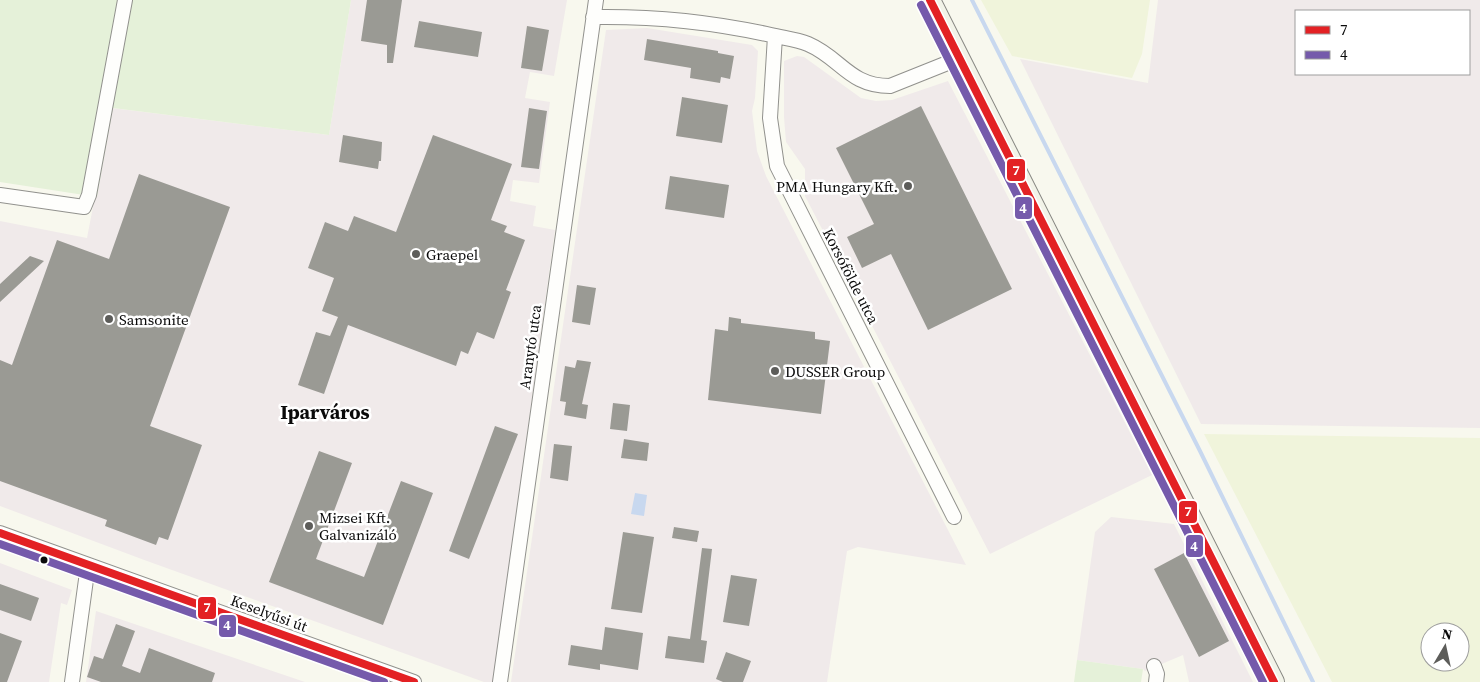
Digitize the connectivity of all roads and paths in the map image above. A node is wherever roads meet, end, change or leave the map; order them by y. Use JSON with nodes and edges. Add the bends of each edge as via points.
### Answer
{"nodes":[{"id":1,"x":125,"y":0,"type":"edge"},
{"id":2,"x":596,"y":0,"type":"edge"},
{"id":3,"x":930,"y":0,"type":"edge"},
{"id":4,"x":593,"y":17,"type":"junction"},
{"id":5,"x":775,"y":36,"type":"junction"},
{"id":6,"x":960,"y":58,"type":"junction"},
{"id":7,"x":0,"y":195,"type":"edge"},
{"id":8,"x":954,"y":517,"type":"dead end"},
{"id":9,"x":0,"y":533,"type":"edge"},
{"id":10,"x":88,"y":565,"type":"junction"},
{"id":11,"x":1154,"y":666,"type":"dead end"},
{"id":12,"x":72,"y":682,"type":"edge"},
{"id":13,"x":414,"y":682,"type":"edge"},
{"id":14,"x":500,"y":682,"type":"edge"},
{"id":15,"x":1156,"y":682,"type":"edge"},
{"id":16,"x":1274,"y":682,"type":"edge"}],
"edges":[{"from":1,"to":7,"type":"street","via":[[89,195],[84,207]]},
{"from":2,"to":4,"type":"street","name":"Aranytó utca"},
{"from":3,"to":6,"type":"main road"},
{"from":4,"to":5,"type":"street","via":[[649,16]]},
{"from":4,"to":14,"type":"street","name":"Aranytó utca"},
{"from":5,"to":6,"type":"street","via":[[807,44],[860,81],[879,86],[890,86]]},
{"from":5,"to":8,"type":"street","name":"Korsófölde utca","via":[[770,118],[777,166]]},
{"from":6,"to":16,"type":"main road"},
{"from":9,"to":10,"type":"street","name":"Keselyűsi út"},
{"from":10,"to":12,"type":"street"},
{"from":10,"to":13,"type":"street","name":"Keselyűsi út"},
{"from":11,"to":15,"type":"street"}]}
